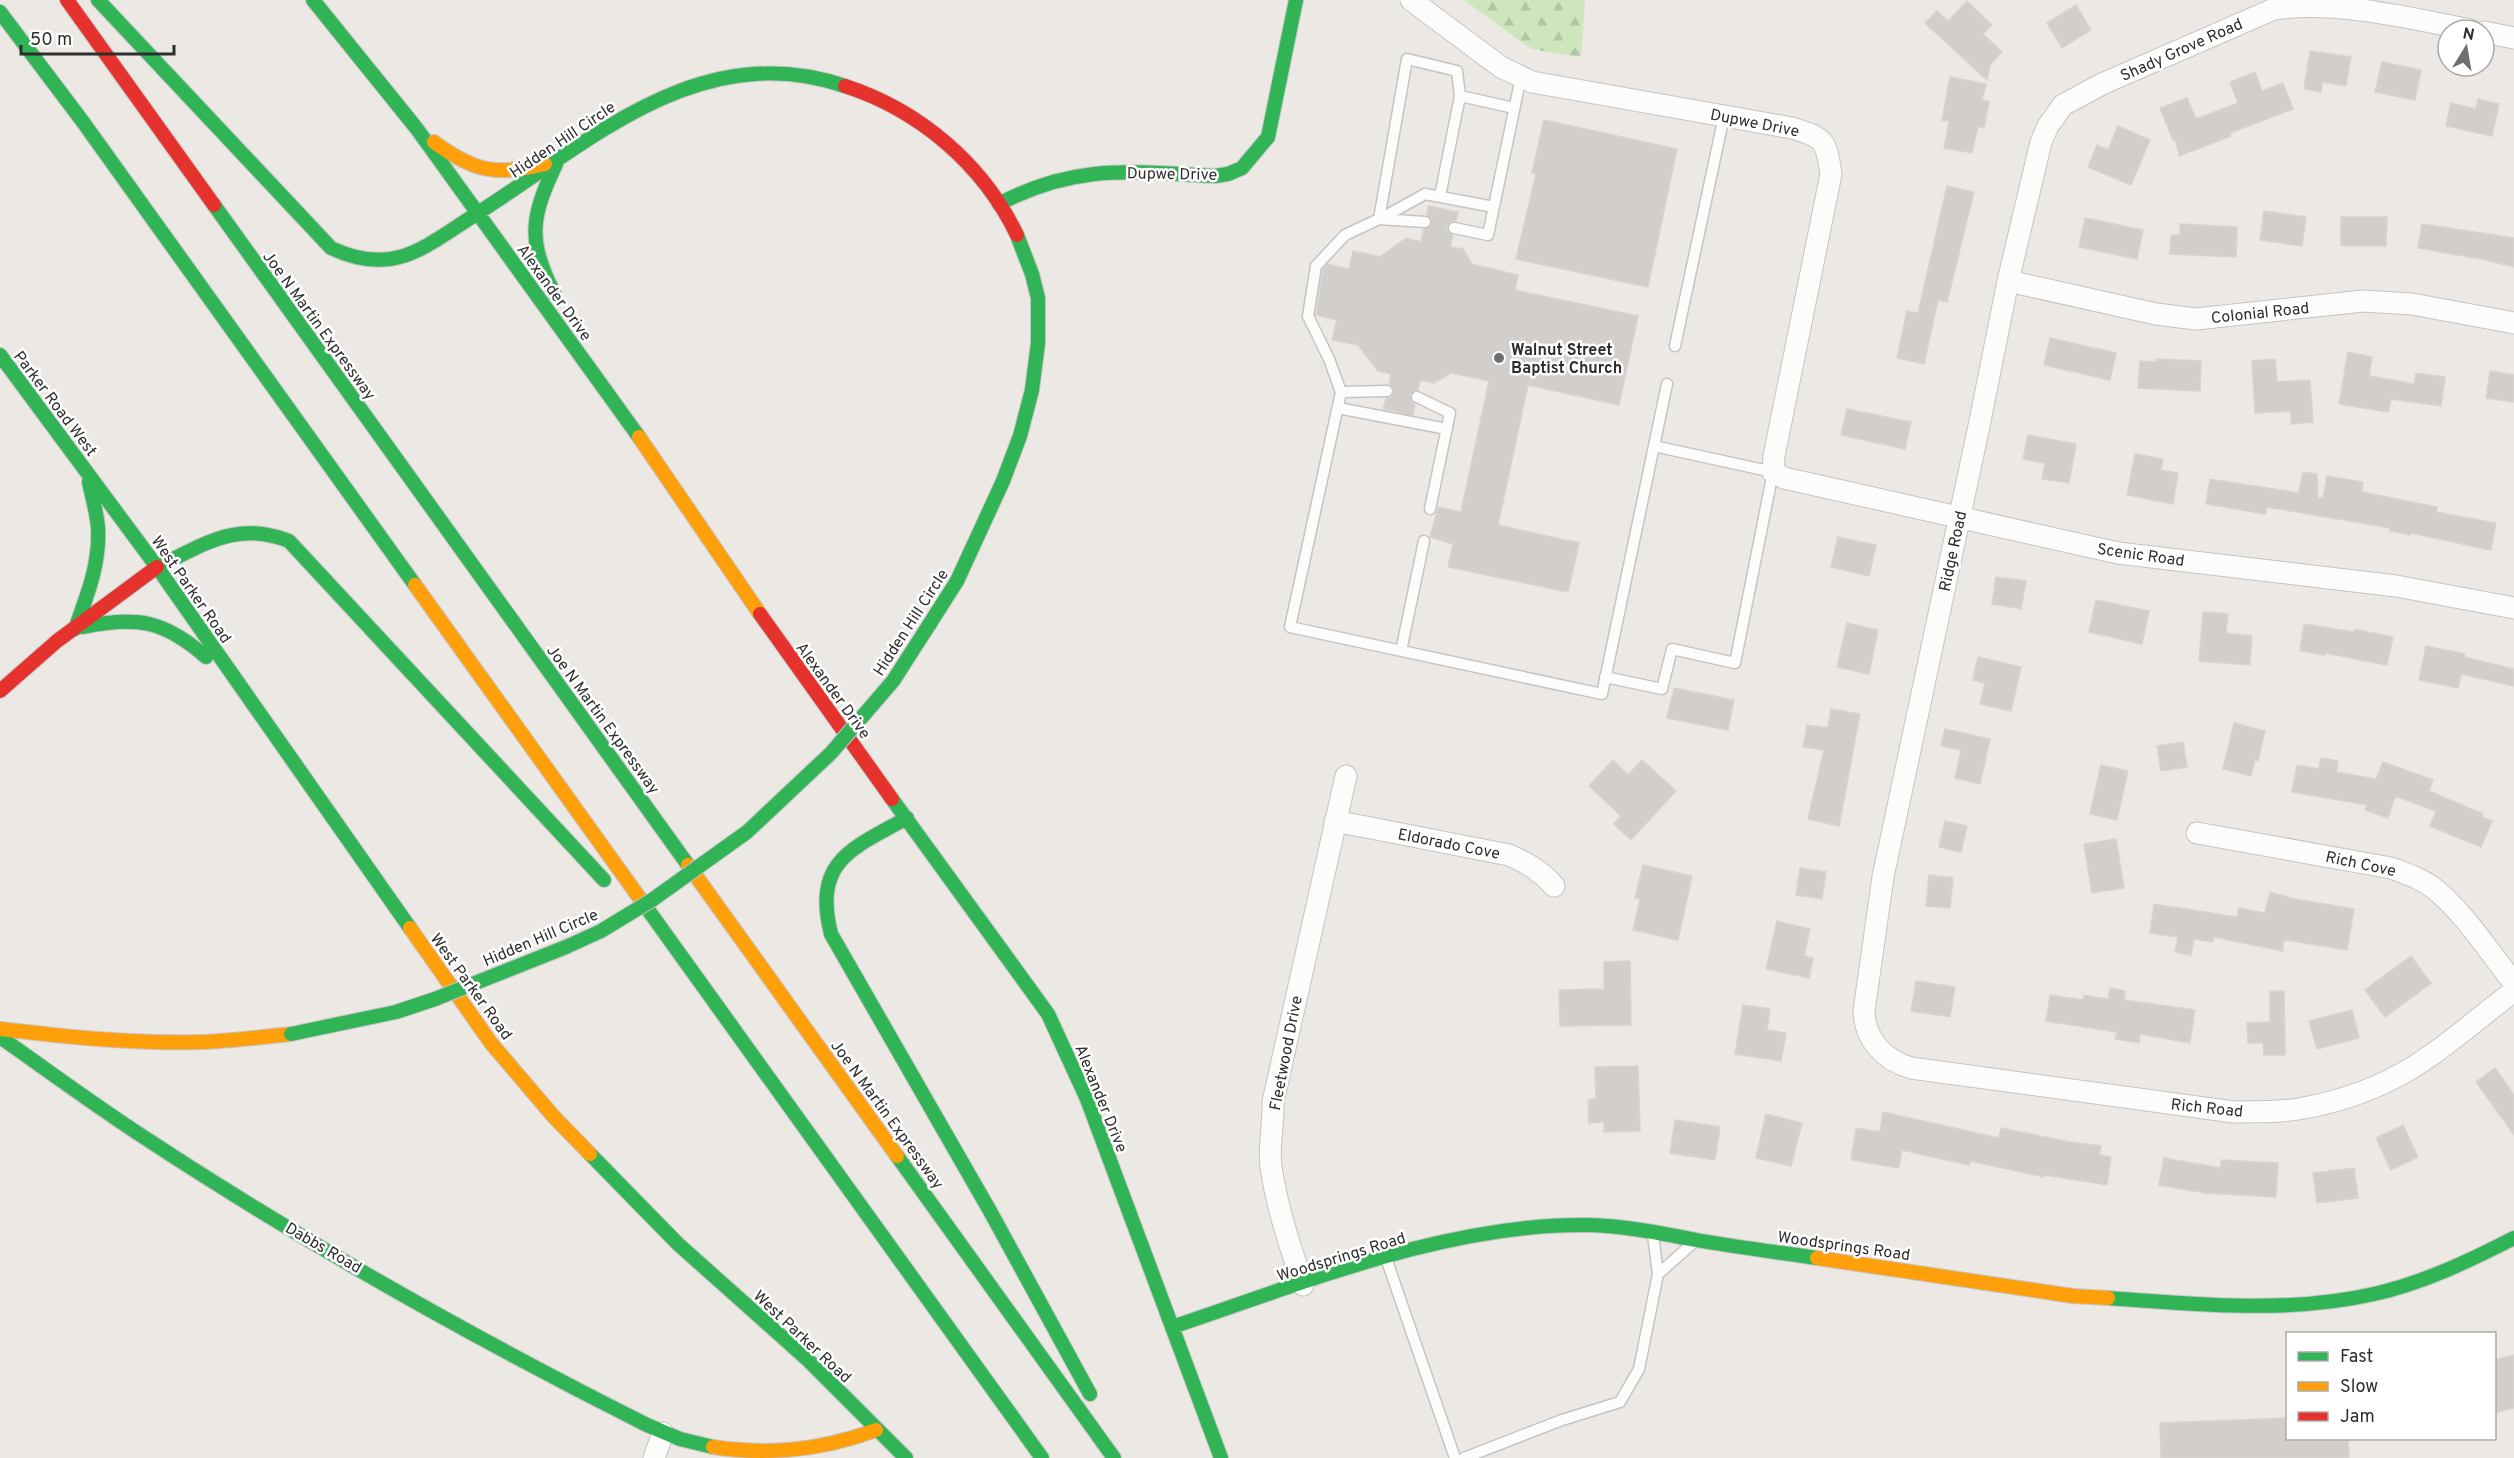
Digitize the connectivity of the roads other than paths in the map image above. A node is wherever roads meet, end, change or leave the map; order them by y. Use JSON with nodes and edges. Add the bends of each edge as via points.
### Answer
{"nodes":[{"id":1,"x":67,"y":0,"type":"edge"},
{"id":2,"x":98,"y":0,"type":"edge"},
{"id":3,"x":313,"y":0,"type":"edge"},
{"id":4,"x":1296,"y":0,"type":"edge"},
{"id":5,"x":1411,"y":0,"type":"edge"},
{"id":6,"x":0,"y":12,"type":"edge"},
{"id":7,"x":2436,"y":23,"type":"edge"},
{"id":8,"x":2496,"y":34,"type":"edge"},
{"id":9,"x":2514,"y":38,"type":"edge"},
{"id":10,"x":1521,"y":77,"type":"junction"},
{"id":11,"x":2102,"y":84,"type":"joint"},
{"id":12,"x":1460,"y":96,"type":"junction"},
{"id":13,"x":1514,"y":108,"type":"junction"},
{"id":14,"x":1724,"y":116,"type":"junction"},
{"id":15,"x":417,"y":129,"type":"junction"},
{"id":16,"x":557,"y":161,"type":"junction"},
{"id":17,"x":1440,"y":196,"type":"junction"},
{"id":18,"x":999,"y":204,"type":"junction"},
{"id":19,"x":1494,"y":207,"type":"junction"},
{"id":20,"x":478,"y":213,"type":"junction"},
{"id":21,"x":1379,"y":219,"type":"junction"},
{"id":22,"x":1425,"y":222,"type":"dead end"},
{"id":23,"x":1454,"y":228,"type":"dead end"},
{"id":24,"x":2008,"y":281,"type":"junction"},
{"id":25,"x":2514,"y":324,"type":"edge"},
{"id":26,"x":1675,"y":346,"type":"dead end"},
{"id":27,"x":0,"y":355,"type":"edge"},
{"id":28,"x":1667,"y":384,"type":"dead end"},
{"id":29,"x":1387,"y":391,"type":"dead end"},
{"id":30,"x":1341,"y":392,"type":"junction"},
{"id":31,"x":1417,"y":397,"type":"dead end"},
{"id":32,"x":617,"y":405,"type":"junction"},
{"id":33,"x":1338,"y":408,"type":"junction"},
{"id":34,"x":1447,"y":429,"type":"junction"},
{"id":35,"x":1654,"y":446,"type":"junction"},
{"id":36,"x":86,"y":470,"type":"junction"},
{"id":37,"x":1773,"y":472,"type":"junction"},
{"id":38,"x":1430,"y":509,"type":"dead end"},
{"id":39,"x":1960,"y":517,"type":"junction"},
{"id":40,"x":1424,"y":541,"type":"dead end"},
{"id":41,"x":158,"y":567,"type":"junction"},
{"id":42,"x":2514,"y":608,"type":"edge"},
{"id":43,"x":75,"y":629,"type":"junction"},
{"id":44,"x":1401,"y":651,"type":"junction"},
{"id":45,"x":1605,"y":677,"type":"junction"},
{"id":46,"x":240,"y":687,"type":"junction"},
{"id":47,"x":0,"y":691,"type":"edge"},
{"id":48,"x":1346,"y":776,"type":"dead end"},
{"id":49,"x":907,"y":818,"type":"junction"},
{"id":50,"x":1335,"y":821,"type":"junction"},
{"id":51,"x":2197,"y":833,"type":"dead end"},
{"id":52,"x":1554,"y":886,"type":"dead end"},
{"id":53,"x":697,"y":980,"type":"junction"},
{"id":54,"x":2514,"y":982,"type":"edge"},
{"id":55,"x":2514,"y":991,"type":"edge"},
{"id":56,"x":0,"y":1015,"type":"edge"},
{"id":57,"x":0,"y":1029,"type":"edge"},
{"id":58,"x":37,"y":1034,"type":"junction"},
{"id":59,"x":0,"y":1037,"type":"edge"},
{"id":60,"x":1876,"y":1045,"type":"joint"},
{"id":61,"x":1653,"y":1231,"type":"junction"},
{"id":62,"x":2514,"y":1238,"type":"edge"},
{"id":63,"x":1696,"y":1240,"type":"junction"},
{"id":64,"x":1386,"y":1258,"type":"junction"},
{"id":65,"x":1658,"y":1274,"type":"junction"},
{"id":66,"x":1303,"y":1285,"type":"junction"},
{"id":67,"x":1172,"y":1327,"type":"junction"},
{"id":68,"x":1099,"y":1409,"type":"dead end"},
{"id":69,"x":1110,"y":1429,"type":"dead end"},
{"id":70,"x":876,"y":1430,"type":"junction"},
{"id":71,"x":663,"y":1433,"type":"junction"},
{"id":72,"x":654,"y":1458,"type":"edge"},
{"id":73,"x":906,"y":1458,"type":"edge"},
{"id":74,"x":1042,"y":1458,"type":"edge"},
{"id":75,"x":1114,"y":1458,"type":"edge"},
{"id":76,"x":1126,"y":1458,"type":"edge"},
{"id":77,"x":1221,"y":1458,"type":"edge"},
{"id":78,"x":1455,"y":1458,"type":"edge"},
{"id":79,"x":1464,"y":1458,"type":"edge"}],
"edges":[{"from":1,"to":75,"type":"main road","name":"Joe N Martin Expressway"},
{"from":2,"to":20,"type":"main road","name":"Hidden Hill Circle","via":[[331,248],[345,256],[384,262],[400,259]]},
{"from":3,"to":15,"type":"main road","name":"Alexander Drive"},
{"from":4,"to":18,"type":"main road","name":"Dupwe Drive","via":[[1268,137],[1242,168],[1215,176],[1080,174],[1042,184]]},
{"from":5,"to":10,"type":"street","name":"Dupwe Drive","via":[[1501,67]]},
{"from":6,"to":53,"type":"main road","via":[[83,122]]},
{"from":7,"to":11,"type":"street","name":"Shady Grove Road","via":[[2333,3],[2298,3],[2274,9]]},
{"from":8,"to":9,"type":"street"},
{"from":10,"to":13,"type":"lane"},
{"from":10,"to":14,"type":"street","name":"Dupwe Drive"},
{"from":11,"to":24,"type":"street","name":"Ridge Road","via":[[2063,105],[2048,126]]},
{"from":12,"to":13,"type":"lane"},
{"from":12,"to":17,"type":"lane"},
{"from":12,"to":21,"type":"lane","via":[[1457,71],[1407,58]]},
{"from":13,"to":19,"type":"lane"},
{"from":14,"to":26,"type":"lane"},
{"from":14,"to":37,"type":"street","name":"Dupwe Drive","via":[[1792,128],[1819,138],[1827,149],[1831,174]]},
{"from":15,"to":16,"type":"main road","via":[[449,153],[482,169],[518,171]]},
{"from":15,"to":20,"type":"main road","name":"Alexander Drive"},
{"from":16,"to":18,"type":"main road","name":"Hidden Hill Circle","via":[[597,131],[669,93],[731,76],[798,75],[833,81],[905,111],[971,166]]},
{"from":16,"to":20,"type":"main road","name":"Hidden Hill Circle"},
{"from":16,"to":32,"type":"main road","via":[[538,201],[534,222],[537,262]]},
{"from":17,"to":19,"type":"lane"},
{"from":17,"to":21,"type":"lane","via":[[1425,194]]},
{"from":18,"to":58,"type":"main road","name":"Hidden Hill Circle","bridge":true,"via":[[1025,255],[1038,300],[1032,395],[1023,434],[1001,489],[971,555],[893,681],[831,753],[747,832],[694,872],[601,931],[396,1012],[291,1034],[190,1042]]},
{"from":19,"to":23,"type":"lane","via":[[1488,235]]},
{"from":20,"to":32,"type":"main road","name":"Alexander Drive"},
{"from":21,"to":22,"type":"lane"},
{"from":21,"to":30,"type":"lane","via":[[1345,234],[1316,266],[1308,316]]},
{"from":24,"to":25,"type":"street","name":"Colonial Road","via":[[2156,314],[2196,319],[2382,301]]},
{"from":24,"to":39,"type":"street","name":"Ridge Road"},
{"from":27,"to":36,"type":"main road","name":"Parker Road West"},
{"from":28,"to":35,"type":"lane"},
{"from":29,"to":30,"type":"lane"},
{"from":30,"to":33,"type":"lane"},
{"from":31,"to":34,"type":"lane","via":[[1450,413]]},
{"from":32,"to":49,"type":"main road","name":"Alexander Drive","via":[[790,658]]},
{"from":33,"to":34,"type":"lane"},
{"from":33,"to":44,"type":"lane","via":[[1290,627]]},
{"from":34,"to":38,"type":"lane"},
{"from":35,"to":37,"type":"lane"},
{"from":35,"to":45,"type":"lane"},
{"from":36,"to":41,"type":"main road","name":"West Parker Road"},
{"from":36,"to":43,"type":"main road","via":[[99,528],[98,550]]},
{"from":37,"to":39,"type":"street","name":"Scenic Road","via":[[1784,478]]},
{"from":37,"to":45,"type":"lane","via":[[1735,663],[1672,649],[1662,689]]},
{"from":39,"to":42,"type":"street","name":"Scenic Road","via":[[2118,553],[2396,586]]},
{"from":39,"to":60,"type":"street","name":"Ridge Road","via":[[1883,877],[1864,1011],[1868,1033]]},
{"from":40,"to":44,"type":"lane"},
{"from":41,"to":43,"type":"main road"},
{"from":41,"to":46,"type":"main road","name":"West Parker Road"},
{"from":41,"to":53,"type":"main road","via":[[238,531],[259,530],[289,541]]},
{"from":43,"to":46,"type":"main road","via":[[115,620],[157,624],[187,639]]},
{"from":43,"to":47,"type":"main road"},
{"from":44,"to":45,"type":"lane","via":[[1602,694]]},
{"from":46,"to":70,"type":"main road","name":"West Parker Road","via":[[491,1043],[554,1117],[678,1244],[808,1360]]},
{"from":48,"to":50,"type":"street","name":"Fleetwood Drive"},
{"from":49,"to":67,"type":"main road","name":"Alexander Drive","via":[[1048,1014],[1087,1099]]},
{"from":49,"to":68,"type":"main road","via":[[843,856],[824,891],[824,914],[831,934]]},
{"from":50,"to":52,"type":"street","name":"Eldorado Cove","via":[[1509,855],[1538,870]]},
{"from":50,"to":66,"type":"street","name":"Fleetwood Drive","via":[[1274,1102],[1270,1140],[1277,1205]]},
{"from":51,"to":54,"type":"street","name":"Rich Cove","via":[[2391,868],[2415,876],[2452,906]]},
{"from":53,"to":74,"type":"main road"},
{"from":55,"to":60,"type":"street","name":"Rich Road","via":[[2402,1073],[2364,1091],[2296,1110],[2234,1112],[1911,1068],[1887,1058]]},
{"from":56,"to":58,"type":"main road"},
{"from":57,"to":58,"type":"main road","name":"Hidden Hill Circle"},
{"from":59,"to":71,"type":"main road","name":"Dabbs Road","via":[[142,1136],[243,1199],[462,1326]]},
{"from":61,"to":63,"type":"main road","name":"Woodsprings Road"},
{"from":61,"to":64,"type":"main road","name":"Woodsprings Road","via":[[1577,1225],[1518,1229]]},
{"from":61,"to":65,"type":"lane"},
{"from":62,"to":63,"type":"main road","name":"Woodsprings Road","via":[[2457,1267],[2374,1294],[2317,1303],[2245,1307],[2073,1296]]},
{"from":63,"to":65,"type":"lane"},
{"from":64,"to":66,"type":"main road","name":"Woodsprings Road"},
{"from":64,"to":78,"type":"lane"},
{"from":65,"to":79,"type":"lane","via":[[1639,1369],[1620,1402]]},
{"from":66,"to":67,"type":"main road","name":"Woodsprings Road"},
{"from":67,"to":77,"type":"main road","name":"Alexander Drive"},
{"from":69,"to":76,"type":"main road"},
{"from":70,"to":71,"type":"main road","name":"Dabbs Road","via":[[844,1443],[788,1452],[758,1452],[691,1442]]},
{"from":70,"to":73,"type":"main road","name":"West Parker Road"},
{"from":71,"to":72,"type":"street"}]}
